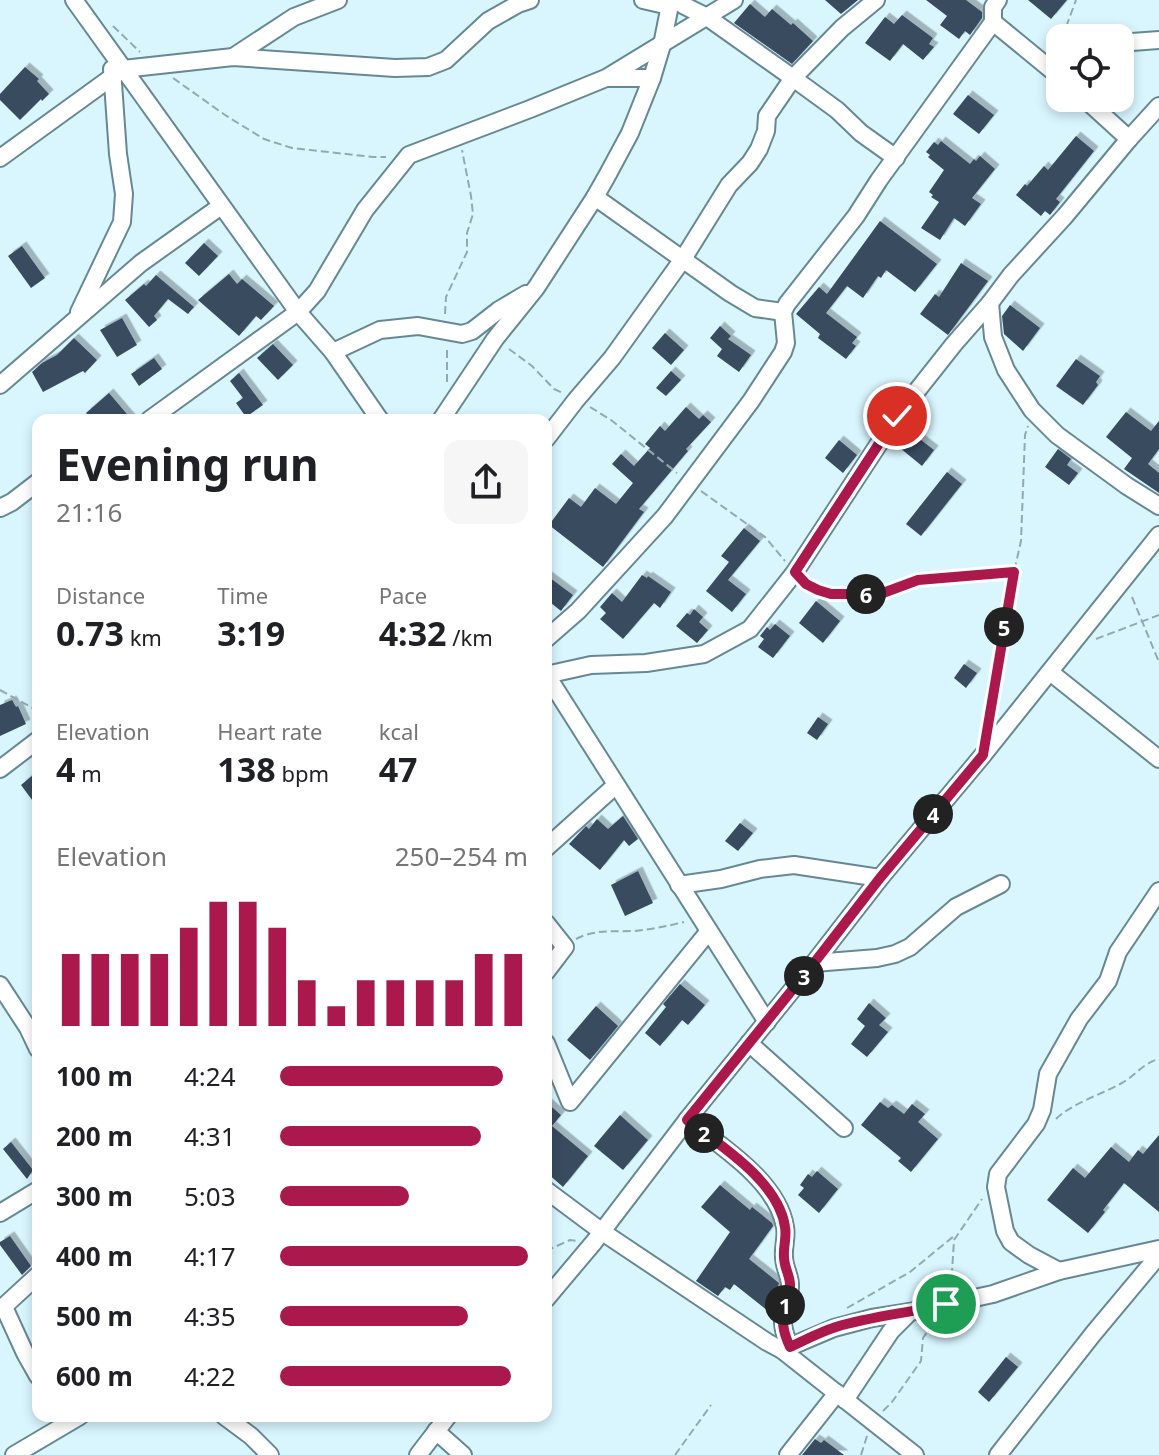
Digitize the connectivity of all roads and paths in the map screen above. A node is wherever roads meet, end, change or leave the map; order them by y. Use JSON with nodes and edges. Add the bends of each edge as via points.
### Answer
{"nodes":[{"id":1,"x":74,"y":0,"type":"edge"},
{"id":2,"x":338,"y":0,"type":"edge"},
{"id":3,"x":530,"y":0,"type":"edge"},
{"id":4,"x":643,"y":0,"type":"edge"},
{"id":5,"x":734,"y":0,"type":"edge"},
{"id":6,"x":876,"y":0,"type":"edge"},
{"id":7,"x":1076,"y":0,"type":"edge"},
{"id":8,"x":673,"y":2,"type":"edge"},
{"id":9,"x":501,"y":6,"type":"edge"},
{"id":10,"x":992,"y":7,"type":"edge"},
{"id":11,"x":707,"y":17,"type":"junction"},
{"id":12,"x":1067,"y":24,"type":"edge"},
{"id":13,"x":113,"y":26,"type":"dead end"},
{"id":14,"x":1159,"y":40,"type":"edge"},
{"id":15,"x":1134,"y":42,"type":"edge"},
{"id":16,"x":662,"y":45,"type":"junction"},
{"id":17,"x":233,"y":57,"type":"junction"},
{"id":18,"x":1046,"y":63,"type":"edge"},
{"id":19,"x":155,"y":66,"type":"junction"},
{"id":20,"x":118,"y":72,"type":"junction"},
{"id":21,"x":606,"y":78,"type":"junction"},
{"id":22,"x":652,"y":78,"type":"junction"},
{"id":23,"x":793,"y":78,"type":"junction"},
{"id":24,"x":1159,"y":106,"type":"edge"},
{"id":25,"x":1099,"y":112,"type":"edge"},
{"id":26,"x":460,"y":135,"type":"junction"},
{"id":27,"x":1129,"y":139,"type":"junction"},
{"id":28,"x":409,"y":155,"type":"junction"},
{"id":29,"x":0,"y":158,"type":"edge"},
{"id":30,"x":896,"y":158,"type":"junction"},
{"id":31,"x":595,"y":197,"type":"junction"},
{"id":32,"x":221,"y":206,"type":"junction"},
{"id":33,"x":683,"y":259,"type":"junction"},
{"id":34,"x":536,"y":288,"type":"junction"},
{"id":35,"x":990,"y":303,"type":"junction"},
{"id":36,"x":298,"y":312,"type":"junction"},
{"id":37,"x":783,"y":312,"type":"junction"},
{"id":38,"x":75,"y":320,"type":"junction"},
{"id":39,"x":447,"y":330,"type":"junction"},
{"id":40,"x":495,"y":339,"type":"junction"},
{"id":41,"x":333,"y":352,"type":"junction"},
{"id":42,"x":447,"y":384,"type":"dead end"},
{"id":43,"x":0,"y":385,"type":"edge"},
{"id":44,"x":576,"y":400,"type":"junction"},
{"id":45,"x":1032,"y":410,"type":"junction"},
{"id":46,"x":157,"y":414,"type":"edge"},
{"id":47,"x":376,"y":414,"type":"edge"},
{"id":48,"x":445,"y":414,"type":"edge"},
{"id":49,"x":552,"y":431,"type":"edge"},
{"id":50,"x":690,"y":483,"type":"junction"},
{"id":51,"x":32,"y":487,"type":"edge"},
{"id":52,"x":1159,"y":506,"type":"edge"},
{"id":53,"x":0,"y":508,"type":"edge"},
{"id":54,"x":1159,"y":535,"type":"edge"},
{"id":55,"x":795,"y":572,"type":"junction"},
{"id":56,"x":1014,"y":572,"type":"junction"},
{"id":57,"x":1125,"y":579,"type":"junction"},
{"id":58,"x":1159,"y":615,"type":"edge"},
{"id":59,"x":1142,"y":621,"type":"junction"},
{"id":60,"x":552,"y":634,"type":"edge"},
{"id":61,"x":1097,"y":638,"type":"dead end"},
{"id":62,"x":1159,"y":662,"type":"edge"},
{"id":63,"x":1050,"y":672,"type":"junction"},
{"id":64,"x":552,"y":673,"type":"edge"},
{"id":65,"x":552,"y":684,"type":"edge"},
{"id":66,"x":0,"y":690,"type":"edge"},
{"id":67,"x":32,"y":708,"type":"edge"},
{"id":68,"x":988,"y":725,"type":"dead end"},
{"id":69,"x":32,"y":745,"type":"edge"},
{"id":70,"x":1159,"y":759,"type":"edge"},
{"id":71,"x":0,"y":769,"type":"edge"},
{"id":72,"x":616,"y":785,"type":"junction"},
{"id":73,"x":552,"y":843,"type":"edge"},
{"id":74,"x":880,"y":878,"type":"junction"},
{"id":75,"x":1001,"y":884,"type":"dead end"},
{"id":76,"x":679,"y":885,"type":"junction"},
{"id":77,"x":1159,"y":891,"type":"edge"},
{"id":78,"x":704,"y":924,"type":"junction"},
{"id":79,"x":552,"y":931,"type":"edge"},
{"id":80,"x":565,"y":947,"type":"junction"},
{"id":81,"x":814,"y":963,"type":"junction"},
{"id":82,"x":552,"y":964,"type":"edge"},
{"id":83,"x":0,"y":985,"type":"edge"},
{"id":84,"x":767,"y":1022,"type":"junction"},
{"id":85,"x":32,"y":1036,"type":"edge"},
{"id":86,"x":749,"y":1043,"type":"junction"},
{"id":87,"x":552,"y":1058,"type":"edge"},
{"id":88,"x":1159,"y":1059,"type":"edge"},
{"id":89,"x":687,"y":1120,"type":"junction"},
{"id":90,"x":844,"y":1128,"type":"dead end"},
{"id":91,"x":1030,"y":1132,"type":"junction"},
{"id":92,"x":32,"y":1194,"type":"edge"},
{"id":93,"x":552,"y":1195,"type":"edge"},
{"id":94,"x":0,"y":1213,"type":"edge"},
{"id":95,"x":959,"y":1233,"type":"dead end"},
{"id":96,"x":598,"y":1237,"type":"junction"},
{"id":97,"x":552,"y":1248,"type":"edge"},
{"id":98,"x":1159,"y":1249,"type":"edge"},
{"id":99,"x":1159,"y":1255,"type":"edge"},
{"id":100,"x":1059,"y":1271,"type":"junction"},
{"id":101,"x":32,"y":1280,"type":"edge"},
{"id":102,"x":552,"y":1292,"type":"edge"},
{"id":103,"x":849,"y":1307,"type":"dead end"},
{"id":104,"x":2,"y":1308,"type":"edge"},
{"id":105,"x":910,"y":1312,"type":"junction"},
{"id":106,"x":786,"y":1348,"type":"junction"},
{"id":107,"x":32,"y":1365,"type":"edge"},
{"id":108,"x":841,"y":1397,"type":"junction"},
{"id":109,"x":711,"y":1405,"type":"dead end"},
{"id":110,"x":64,"y":1422,"type":"edge"},
{"id":111,"x":232,"y":1422,"type":"edge"},
{"id":112,"x":443,"y":1422,"type":"edge"},
{"id":113,"x":436,"y":1431,"type":"junction"},
{"id":114,"x":14,"y":1455,"type":"edge"},
{"id":115,"x":270,"y":1455,"type":"edge"},
{"id":116,"x":418,"y":1455,"type":"edge"},
{"id":117,"x":463,"y":1455,"type":"edge"},
{"id":118,"x":675,"y":1455,"type":"edge"},
{"id":119,"x":788,"y":1455,"type":"edge"},
{"id":120,"x":915,"y":1455,"type":"edge"},
{"id":121,"x":998,"y":1455,"type":"edge"}],
"edges":[{"from":1,"to":20,"type":"street","via":[[110,51]]},
{"from":2,"to":17,"type":"street","via":[[294,17]]},
{"from":3,"to":9,"type":"street"},
{"from":4,"to":8,"type":"street"},
{"from":5,"to":11,"type":"street"},
{"from":6,"to":23,"type":"street"},
{"from":7,"to":12,"type":"path"},
{"from":8,"to":11,"type":"street"},
{"from":8,"to":16,"type":"street"},
{"from":9,"to":17,"type":"street","via":[[446,60],[428,67]]},
{"from":10,"to":18,"type":"street"},
{"from":10,"to":30,"type":"street"},
{"from":11,"to":16,"type":"street"},
{"from":11,"to":23,"type":"street"},
{"from":13,"to":19,"type":"path"},
{"from":14,"to":15,"type":"street"},
{"from":16,"to":21,"type":"street"},
{"from":16,"to":22,"type":"street"},
{"from":17,"to":19,"type":"street"},
{"from":19,"to":20,"type":"street"},
{"from":19,"to":28,"type":"path","via":[[264,139],[292,148],[373,157]]},
{"from":20,"to":29,"type":"street"},
{"from":20,"to":32,"type":"street"},
{"from":20,"to":38,"type":"street","via":[[122,222]]},
{"from":21,"to":22,"type":"street"},
{"from":21,"to":26,"type":"street"},
{"from":22,"to":31,"type":"street"},
{"from":23,"to":30,"type":"street"},
{"from":23,"to":33,"type":"street","via":[[767,116],[759,149],[729,185]]},
{"from":24,"to":27,"type":"street"},
{"from":25,"to":27,"type":"street"},
{"from":26,"to":28,"type":"street"},
{"from":26,"to":39,"type":"path","via":[[473,214],[467,252],[446,297]]},
{"from":27,"to":35,"type":"street"},
{"from":28,"to":36,"type":"street","via":[[365,210],[317,291]]},
{"from":30,"to":37,"type":"street"},
{"from":31,"to":33,"type":"street"},
{"from":31,"to":34,"type":"street"},
{"from":32,"to":36,"type":"street"},
{"from":32,"to":38,"type":"street","via":[[141,263]]},
{"from":33,"to":37,"type":"street","via":[[755,308]]},
{"from":33,"to":44,"type":"street"},
{"from":34,"to":39,"type":"street","via":[[472,331]]},
{"from":34,"to":40,"type":"street"},
{"from":35,"to":45,"type":"street","via":[[997,348]]},
{"from":35,"to":55,"type":"street","via":[[897,416]]},
{"from":36,"to":41,"type":"street"},
{"from":36,"to":46,"type":"street"},
{"from":37,"to":50,"type":"street","via":[[783,352]]},
{"from":38,"to":43,"type":"street"},
{"from":39,"to":41,"type":"street","via":[[380,330]]},
{"from":39,"to":42,"type":"path"},
{"from":40,"to":44,"type":"path","via":[[554,389]]},
{"from":40,"to":48,"type":"street"},
{"from":41,"to":47,"type":"street"},
{"from":44,"to":49,"type":"street"},
{"from":44,"to":50,"type":"path","via":[[611,420]]},
{"from":45,"to":52,"type":"street","via":[[1057,435]]},
{"from":45,"to":56,"type":"path","via":[[1025,435],[1021,541]]},
{"from":50,"to":55,"type":"path","via":[[765,537]]},
{"from":50,"to":60,"type":"street","via":[[625,562]]},
{"from":51,"to":53,"type":"street"},
{"from":54,"to":57,"type":"street"},
{"from":55,"to":56,"type":"path","via":[[806,584],[831,594],[883,593],[918,580]]},
{"from":55,"to":64,"type":"street","via":[[750,629],[704,654]]},
{"from":56,"to":68,"type":"path"},
{"from":57,"to":59,"type":"path"},
{"from":57,"to":63,"type":"street"},
{"from":58,"to":59,"type":"path"},
{"from":59,"to":61,"type":"path"},
{"from":59,"to":62,"type":"path"},
{"from":63,"to":70,"type":"street"},
{"from":63,"to":74,"type":"street"},
{"from":65,"to":72,"type":"street"},
{"from":66,"to":67,"type":"path"},
{"from":69,"to":71,"type":"street"},
{"from":72,"to":73,"type":"street"},
{"from":72,"to":76,"type":"street"},
{"from":74,"to":76,"type":"street","via":[[794,865]]},
{"from":74,"to":81,"type":"street"},
{"from":75,"to":81,"type":"street","via":[[950,911],[902,950],[877,958]]},
{"from":76,"to":78,"type":"street"},
{"from":77,"to":91,"type":"street","via":[[1048,1074],[1042,1110]]},
{"from":78,"to":80,"type":"path","via":[[607,930],[586,934]]},
{"from":78,"to":84,"type":"street"},
{"from":78,"to":87,"type":"street","via":[[570,1102]]},
{"from":79,"to":80,"type":"street"},
{"from":80,"to":82,"type":"street"},
{"from":81,"to":84,"type":"street"},
{"from":83,"to":85,"type":"street"},
{"from":84,"to":86,"type":"street"},
{"from":86,"to":89,"type":"street"},
{"from":86,"to":90,"type":"street"},
{"from":88,"to":91,"type":"path"},
{"from":89,"to":96,"type":"street"},
{"from":89,"to":106,"type":"street","via":[[734,1155],[780,1208],[790,1285],[783,1318]]},
{"from":91,"to":100,"type":"street","via":[[998,1174],[1000,1213],[1011,1242]]},
{"from":92,"to":94,"type":"street"},
{"from":93,"to":96,"type":"street"},
{"from":95,"to":103,"type":"path","via":[[910,1272]]},
{"from":96,"to":97,"type":"path"},
{"from":96,"to":102,"type":"street"},
{"from":96,"to":106,"type":"street","via":[[767,1342]]},
{"from":98,"to":100,"type":"street"},
{"from":99,"to":121,"type":"street"},
{"from":100,"to":105,"type":"street","via":[[993,1294]]},
{"from":101,"to":104,"type":"street"},
{"from":104,"to":107,"type":"street"},
{"from":105,"to":106,"type":"street","via":[[834,1328]]},
{"from":105,"to":108,"type":"street"},
{"from":106,"to":108,"type":"street"},
{"from":108,"to":119,"type":"street"},
{"from":108,"to":120,"type":"street"},
{"from":109,"to":118,"type":"path"},
{"from":110,"to":114,"type":"street"},
{"from":111,"to":115,"type":"street"},
{"from":112,"to":113,"type":"street"},
{"from":113,"to":116,"type":"street"},
{"from":113,"to":117,"type":"street"}]}
